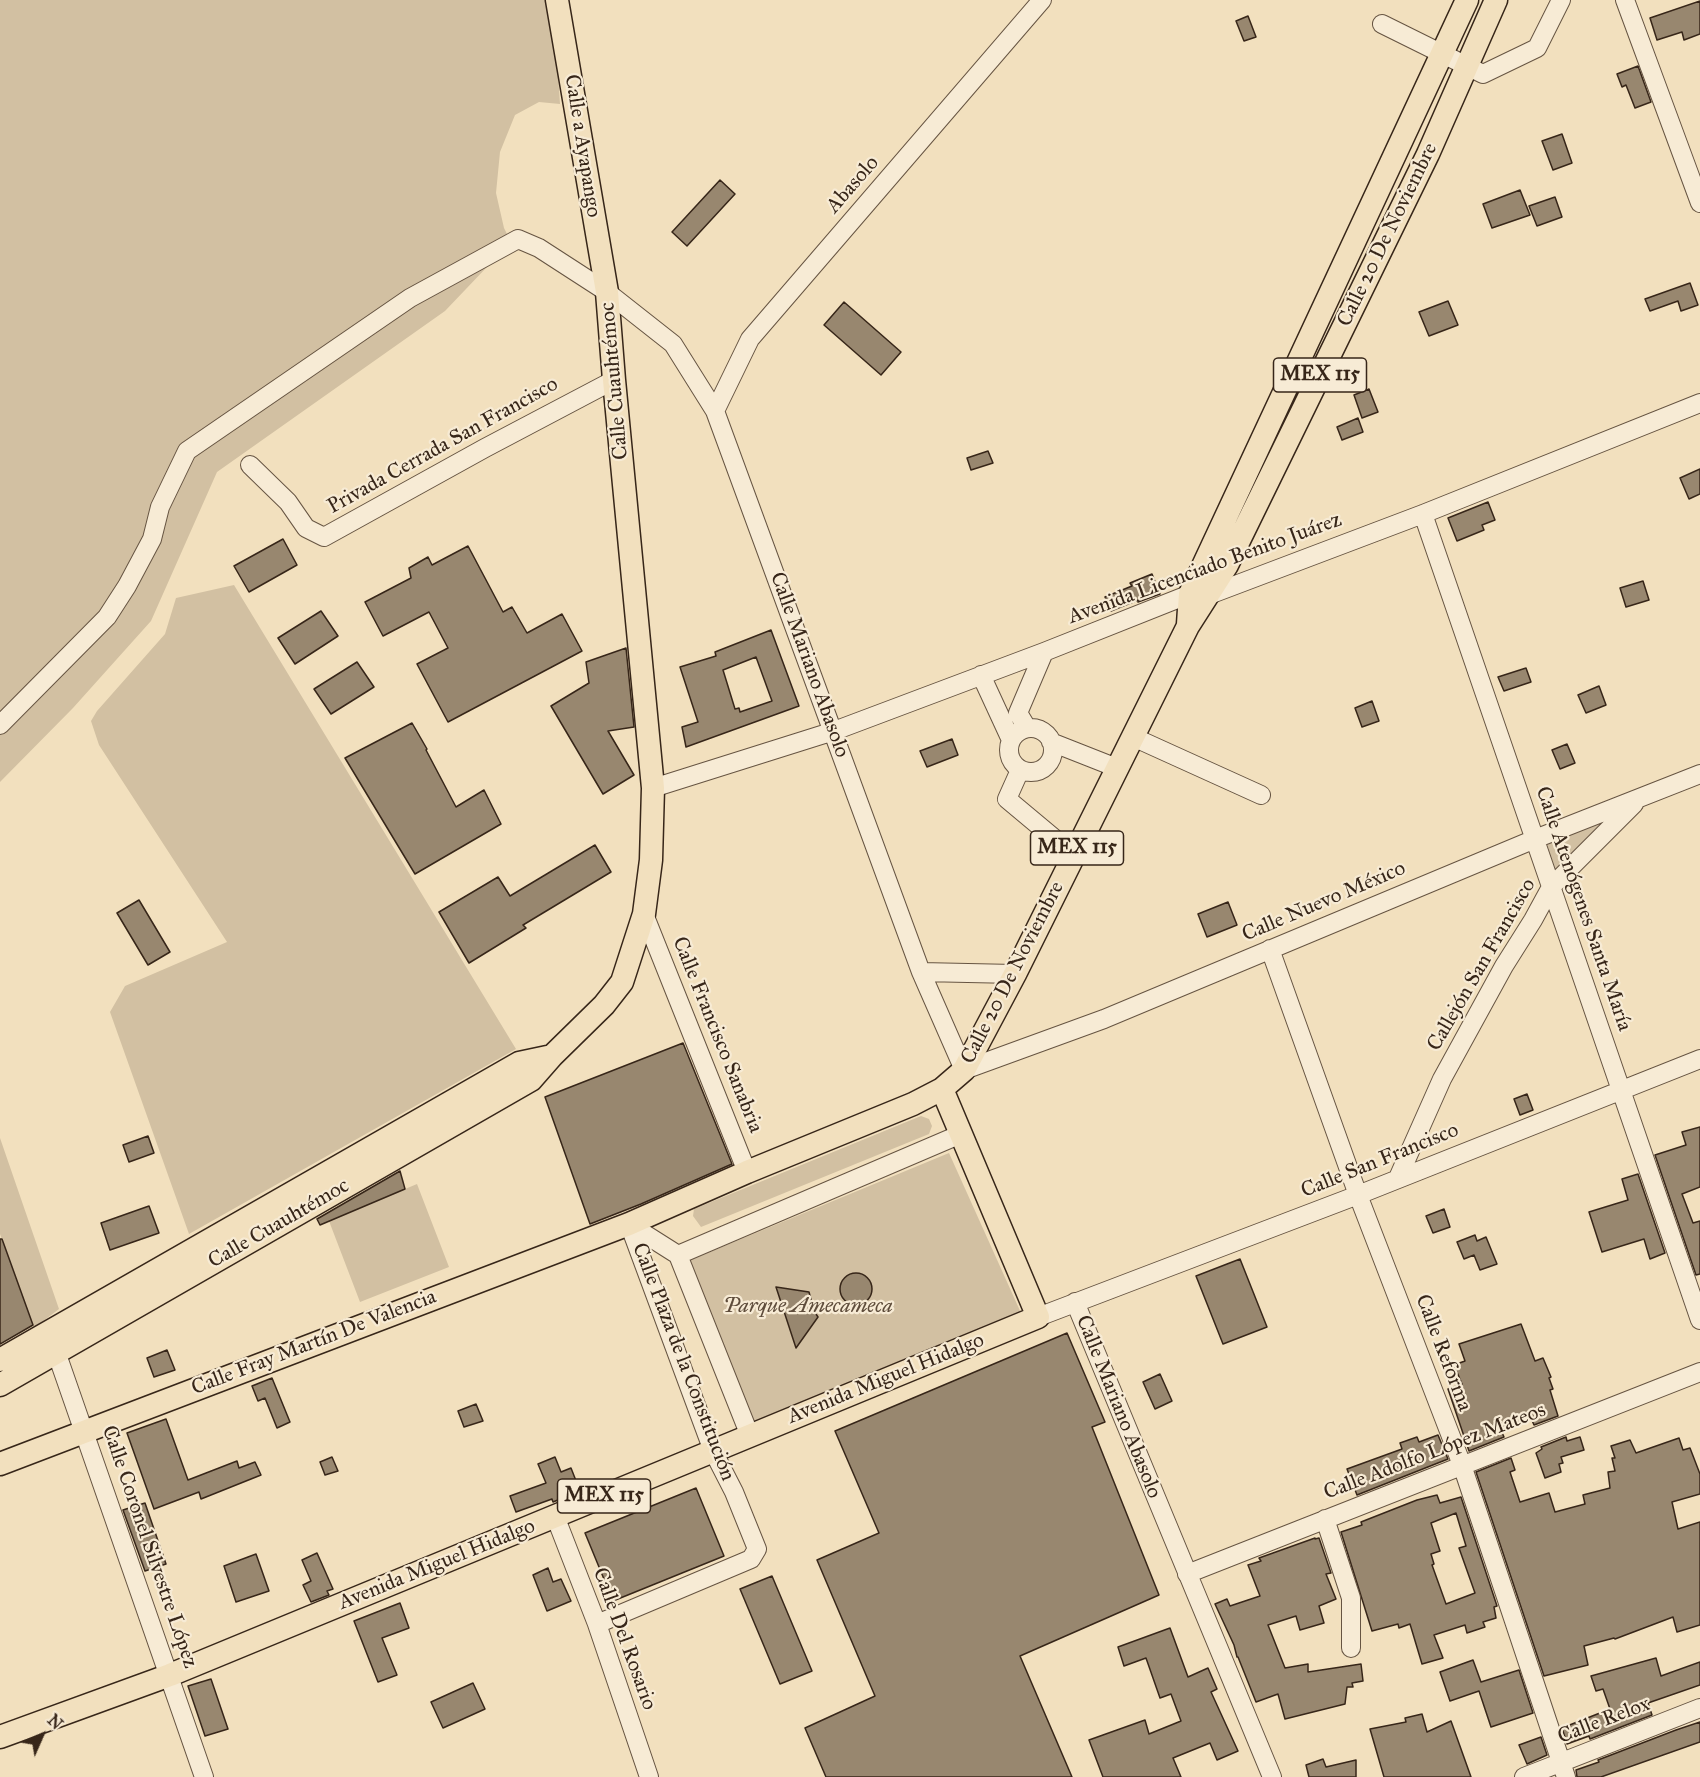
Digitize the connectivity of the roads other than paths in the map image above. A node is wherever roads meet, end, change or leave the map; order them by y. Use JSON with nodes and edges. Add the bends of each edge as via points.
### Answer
{"nodes":[{"id":1,"x":557,"y":0,"type":"edge"},
{"id":2,"x":1042,"y":0,"type":"edge"},
{"id":3,"x":1467,"y":0,"type":"edge"},
{"id":4,"x":1496,"y":0,"type":"edge"},
{"id":5,"x":1561,"y":0,"type":"edge"},
{"id":6,"x":1625,"y":0,"type":"edge"},
{"id":7,"x":1382,"y":24,"type":"dead end"},
{"id":8,"x":1443,"y":54,"type":"junction"},
{"id":9,"x":1467,"y":66,"type":"junction"},
{"id":10,"x":1399,"y":146,"type":"junction"},
{"id":11,"x":1428,"y":154,"type":"junction"},
{"id":12,"x":1700,"y":203,"type":"edge"},
{"id":13,"x":607,"y":292,"type":"junction"},
{"id":14,"x":614,"y":380,"type":"junction"},
{"id":15,"x":1700,"y":403,"type":"edge"},
{"id":16,"x":715,"y":411,"type":"junction"},
{"id":17,"x":250,"y":465,"type":"dead end"},
{"id":18,"x":1422,"y":514,"type":"junction"},
{"id":19,"x":1200,"y":594,"type":"junction"},
{"id":20,"x":1044,"y":652,"type":"junction"},
{"id":21,"x":981,"y":675,"type":"junction"},
{"id":22,"x":0,"y":725,"type":"edge"},
{"id":23,"x":1027,"y":728,"type":"junction"},
{"id":24,"x":834,"y":731,"type":"junction"},
{"id":25,"x":1133,"y":736,"type":"junction"},
{"id":26,"x":1011,"y":740,"type":"junction"},
{"id":27,"x":1051,"y":742,"type":"junction"},
{"id":28,"x":1117,"y":768,"type":"junction"},
{"id":29,"x":1020,"y":770,"type":"junction"},
{"id":30,"x":1700,"y":774,"type":"edge"},
{"id":31,"x":653,"y":788,"type":"junction"},
{"id":32,"x":1261,"y":795,"type":"dead end"},
{"id":33,"x":1639,"y":799,"type":"junction"},
{"id":34,"x":1535,"y":839,"type":"junction"},
{"id":35,"x":1074,"y":855,"type":"junction"},
{"id":36,"x":1551,"y":887,"type":"junction"},
{"id":37,"x":644,"y":914,"type":"junction"},
{"id":38,"x":1270,"y":949,"type":"junction"},
{"id":39,"x":921,"y":972,"type":"junction"},
{"id":40,"x":1016,"y":974,"type":"junction"},
{"id":41,"x":1700,"y":1059,"type":"edge"},
{"id":42,"x":964,"y":1070,"type":"junction"},
{"id":43,"x":942,"y":1089,"type":"junction"},
{"id":44,"x":1621,"y":1090,"type":"junction"},
{"id":45,"x":961,"y":1134,"type":"junction"},
{"id":46,"x":747,"y":1172,"type":"junction"},
{"id":47,"x":1398,"y":1178,"type":"junction"},
{"id":48,"x":1358,"y":1195,"type":"junction"},
{"id":49,"x":629,"y":1224,"type":"junction"},
{"id":50,"x":678,"y":1255,"type":"junction"},
{"id":51,"x":1075,"y":1302,"type":"junction"},
{"id":52,"x":1038,"y":1317,"type":"junction"},
{"id":53,"x":1700,"y":1320,"type":"edge"},
{"id":54,"x":53,"y":1342,"type":"junction"},
{"id":55,"x":0,"y":1360,"type":"edge"},
{"id":56,"x":1700,"y":1372,"type":"edge"},
{"id":57,"x":0,"y":1385,"type":"edge"},
{"id":58,"x":85,"y":1430,"type":"junction"},
{"id":59,"x":750,"y":1436,"type":"junction"},
{"id":60,"x":713,"y":1451,"type":"junction"},
{"id":61,"x":0,"y":1464,"type":"edge"},
{"id":62,"x":1462,"y":1466,"type":"junction"},
{"id":63,"x":555,"y":1516,"type":"junction"},
{"id":64,"x":1325,"y":1519,"type":"junction"},
{"id":65,"x":1187,"y":1574,"type":"junction"},
{"id":66,"x":597,"y":1624,"type":"junction"},
{"id":67,"x":1351,"y":1648,"type":"dead end"},
{"id":68,"x":170,"y":1675,"type":"junction"},
{"id":69,"x":1700,"y":1708,"type":"edge"},
{"id":70,"x":0,"y":1737,"type":"edge"},
{"id":71,"x":1563,"y":1770,"type":"edge"},
{"id":72,"x":204,"y":1777,"type":"edge"},
{"id":73,"x":649,"y":1777,"type":"edge"},
{"id":74,"x":1272,"y":1777,"type":"edge"},
{"id":75,"x":1524,"y":1777,"type":"edge"}],
"edges":[{"from":1,"to":13,"type":"main road","name":"Calle a Ayapango"},
{"from":2,"to":16,"type":"street","name":"Abasolo","via":[[750,339]]},
{"from":3,"to":8,"type":"main road","name":"Calle 20 De Noviembre","number":"MEX 115"},
{"from":4,"to":9,"type":"main road","name":"Calle 20 De Noviembre","number":"MEX 115"},
{"from":5,"to":9,"type":"street","via":[[1537,48],[1483,74]]},
{"from":6,"to":12,"type":"street"},
{"from":7,"to":8,"type":"street"},
{"from":8,"to":9,"type":"street"},
{"from":8,"to":10,"type":"main road","name":"Calle 20 De Noviembre","number":"MEX 115"},
{"from":9,"to":11,"type":"main road","name":"Calle 20 De Noviembre","number":"MEX 115"},
{"from":10,"to":11,"type":"main road"},
{"from":10,"to":19,"type":"main road","name":"Calle 20 De Noviembre","number":"MEX 115"},
{"from":11,"to":19,"type":"main road","name":"Calle 20 De Noviembre","number":"MEX 115","via":[[1227,565]]},
{"from":13,"to":14,"type":"main road","name":"Calle Cuauhtémoc"},
{"from":13,"to":16,"type":"street","name":"Calle Mariano Abasolo","via":[[673,344]]},
{"from":13,"to":22,"type":"street","name":"Calle Cuauhtémoc","via":[[539,248],[518,239],[410,298],[196,444],[187,451],[160,507],[152,538],[107,617]]},
{"from":14,"to":17,"type":"street","name":"Privada Cerrada San Francisco","via":[[324,537],[306,528],[288,502]]},
{"from":14,"to":31,"type":"main road","name":"Calle Cuauhtémoc"},
{"from":15,"to":18,"type":"street","name":"Avenida Licenciado Benito Juárez"},
{"from":16,"to":24,"type":"street","name":"Calle Mariano Abasolo"},
{"from":18,"to":19,"type":"street","name":"Avenida Licenciado Benito Juárez"},
{"from":18,"to":34,"type":"street","name":"Calle Atenógenes Santa María"},
{"from":19,"to":20,"type":"street","name":"Avenida Licenciado Benito Juárez"},
{"from":19,"to":25,"type":"main road","name":"Calle 20 De Noviembre","number":"MEX 115"},
{"from":20,"to":21,"type":"street","name":"Avenida Licenciado Benito Juárez"},
{"from":20,"to":23,"type":"street","via":[[1018,713]]},
{"from":21,"to":24,"type":"street","name":"Avenida Licenciado Benito Juárez"},
{"from":21,"to":26,"type":"street"},
{"from":23,"to":26,"type":"street"},
{"from":23,"to":27,"type":"street","via":[[1041,731]]},
{"from":24,"to":31,"type":"street","name":"Avenida Licenciado Benito Juárez"},
{"from":24,"to":39,"type":"street","name":"Calle Mariano Abasolo"},
{"from":25,"to":28,"type":"main road","name":"Calle 20 De Noviembre","number":"MEX 115"},
{"from":25,"to":32,"type":"street"},
{"from":26,"to":29,"type":"street","via":[[1008,753]]},
{"from":27,"to":28,"type":"street"},
{"from":27,"to":29,"type":"street","via":[[1052,757],[1048,764],[1035,772]]},
{"from":28,"to":35,"type":"main road","name":"Calle 20 De Noviembre","number":"MEX 115"},
{"from":29,"to":35,"type":"street","via":[[1007,799]]},
{"from":30,"to":33,"type":"street","name":"Calle Nuevo México"},
{"from":31,"to":37,"type":"main road","name":"Calle Cuauhtémoc","via":[[651,860]]},
{"from":33,"to":34,"type":"street","name":"Calle Nuevo México"},
{"from":33,"to":36,"type":"street","name":"Callejón San Francisco"},
{"from":34,"to":36,"type":"street","name":"Calle Atenógenes Santa María"},
{"from":34,"to":38,"type":"street","name":"Calle Nuevo México"},
{"from":35,"to":40,"type":"main road","name":"Calle 20 De Noviembre","number":"MEX 115"},
{"from":36,"to":44,"type":"street","name":"Calle Atenógenes Santa María"},
{"from":36,"to":47,"type":"street","name":"Callejón San Francisco","via":[[1442,1079]]},
{"from":37,"to":46,"type":"street","name":"Calle Francisco Sanabria"},
{"from":37,"to":54,"type":"main road","name":"Calle Cuauhtémoc","via":[[622,982],[531,1080],[373,1159]]},
{"from":38,"to":42,"type":"street","name":"Calle Nuevo México","via":[[1104,1019]]},
{"from":38,"to":48,"type":"street","name":"Calle Reforma"},
{"from":39,"to":40,"type":"street"},
{"from":39,"to":42,"type":"street","name":"Calle Mariano Abasolo"},
{"from":40,"to":42,"type":"main road","name":"Calle 20 De Noviembre","number":"MEX 115"},
{"from":41,"to":44,"type":"street","name":"Calle San Francisco"},
{"from":42,"to":43,"type":"main road","name":"Calle 20 De Noviembre","number":"MEX 115"},
{"from":43,"to":45,"type":"main road"},
{"from":43,"to":46,"type":"main road","name":"Calle Plaza de la Constitución","number":"MEX 115"},
{"from":44,"to":47,"type":"street","name":"Calle San Francisco"},
{"from":44,"to":53,"type":"street","name":"Calle Atenógenes Santa María"},
{"from":45,"to":50,"type":"street"},
{"from":45,"to":52,"type":"main road"},
{"from":46,"to":49,"type":"main road","name":"Calle Plaza de la Constitución","number":"MEX 115"},
{"from":47,"to":48,"type":"street","name":"Calle San Francisco"},
{"from":48,"to":51,"type":"street","name":"Calle San Francisco"},
{"from":48,"to":62,"type":"street","name":"Calle Reforma"},
{"from":49,"to":50,"type":"street"},
{"from":49,"to":58,"type":"main road","name":"Calle Fray Martín De Valencia","number":"MEX 115"},
{"from":49,"to":60,"type":"street","name":"Calle Plaza de la Constitución"},
{"from":50,"to":59,"type":"street"},
{"from":51,"to":52,"type":"street","name":"Calle Mariano Abasolo"},
{"from":51,"to":65,"type":"street","name":"Calle Mariano Abasolo"},
{"from":52,"to":59,"type":"main road","name":"Avenida Miguel Hidalgo","number":"MEX 115"},
{"from":54,"to":55,"type":"main road","name":"Calle Cuauhtémoc"},
{"from":54,"to":57,"type":"main road","name":"Calle Cuauhtémoc"},
{"from":54,"to":58,"type":"street","name":"Calle Coronel Silvestre López"},
{"from":56,"to":62,"type":"street","name":"Calle Adolfo López Mateos"},
{"from":58,"to":61,"type":"main road","name":"Calle Fray Martín De Valencia","number":"MEX 115"},
{"from":58,"to":68,"type":"street","name":"Calle Coronel Silvestre López"},
{"from":59,"to":60,"type":"main road","name":"Avenida Miguel Hidalgo","number":"MEX 115"},
{"from":60,"to":63,"type":"main road","name":"Avenida Miguel Hidalgo","number":"MEX 115"},
{"from":60,"to":66,"type":"street","name":"Calle Plaza de la Constitución","via":[[734,1492],[754,1554]]},
{"from":62,"to":64,"type":"street","name":"Calle Adolfo López Mateos"},
{"from":62,"to":71,"type":"street","name":"Calle Reforma"},
{"from":63,"to":66,"type":"street","name":"Calle Del Rosario"},
{"from":63,"to":68,"type":"main road","name":"Avenida Miguel Hidalgo","number":"MEX 115"},
{"from":64,"to":65,"type":"street","name":"Calle Adolfo López Mateos"},
{"from":64,"to":67,"type":"street","via":[[1351,1598]]},
{"from":65,"to":74,"type":"street","name":"Calle Mariano Abasolo"},
{"from":66,"to":73,"type":"street","name":"Calle Del Rosario"},
{"from":68,"to":70,"type":"main road","name":"Avenida Miguel Hidalgo","number":"MEX 115"},
{"from":68,"to":72,"type":"street","name":"Calle Coronel Silvestre López"},
{"from":69,"to":71,"type":"street","name":"Calle Relox"},
{"from":71,"to":75,"type":"street","name":"Calle Relox"}]}
